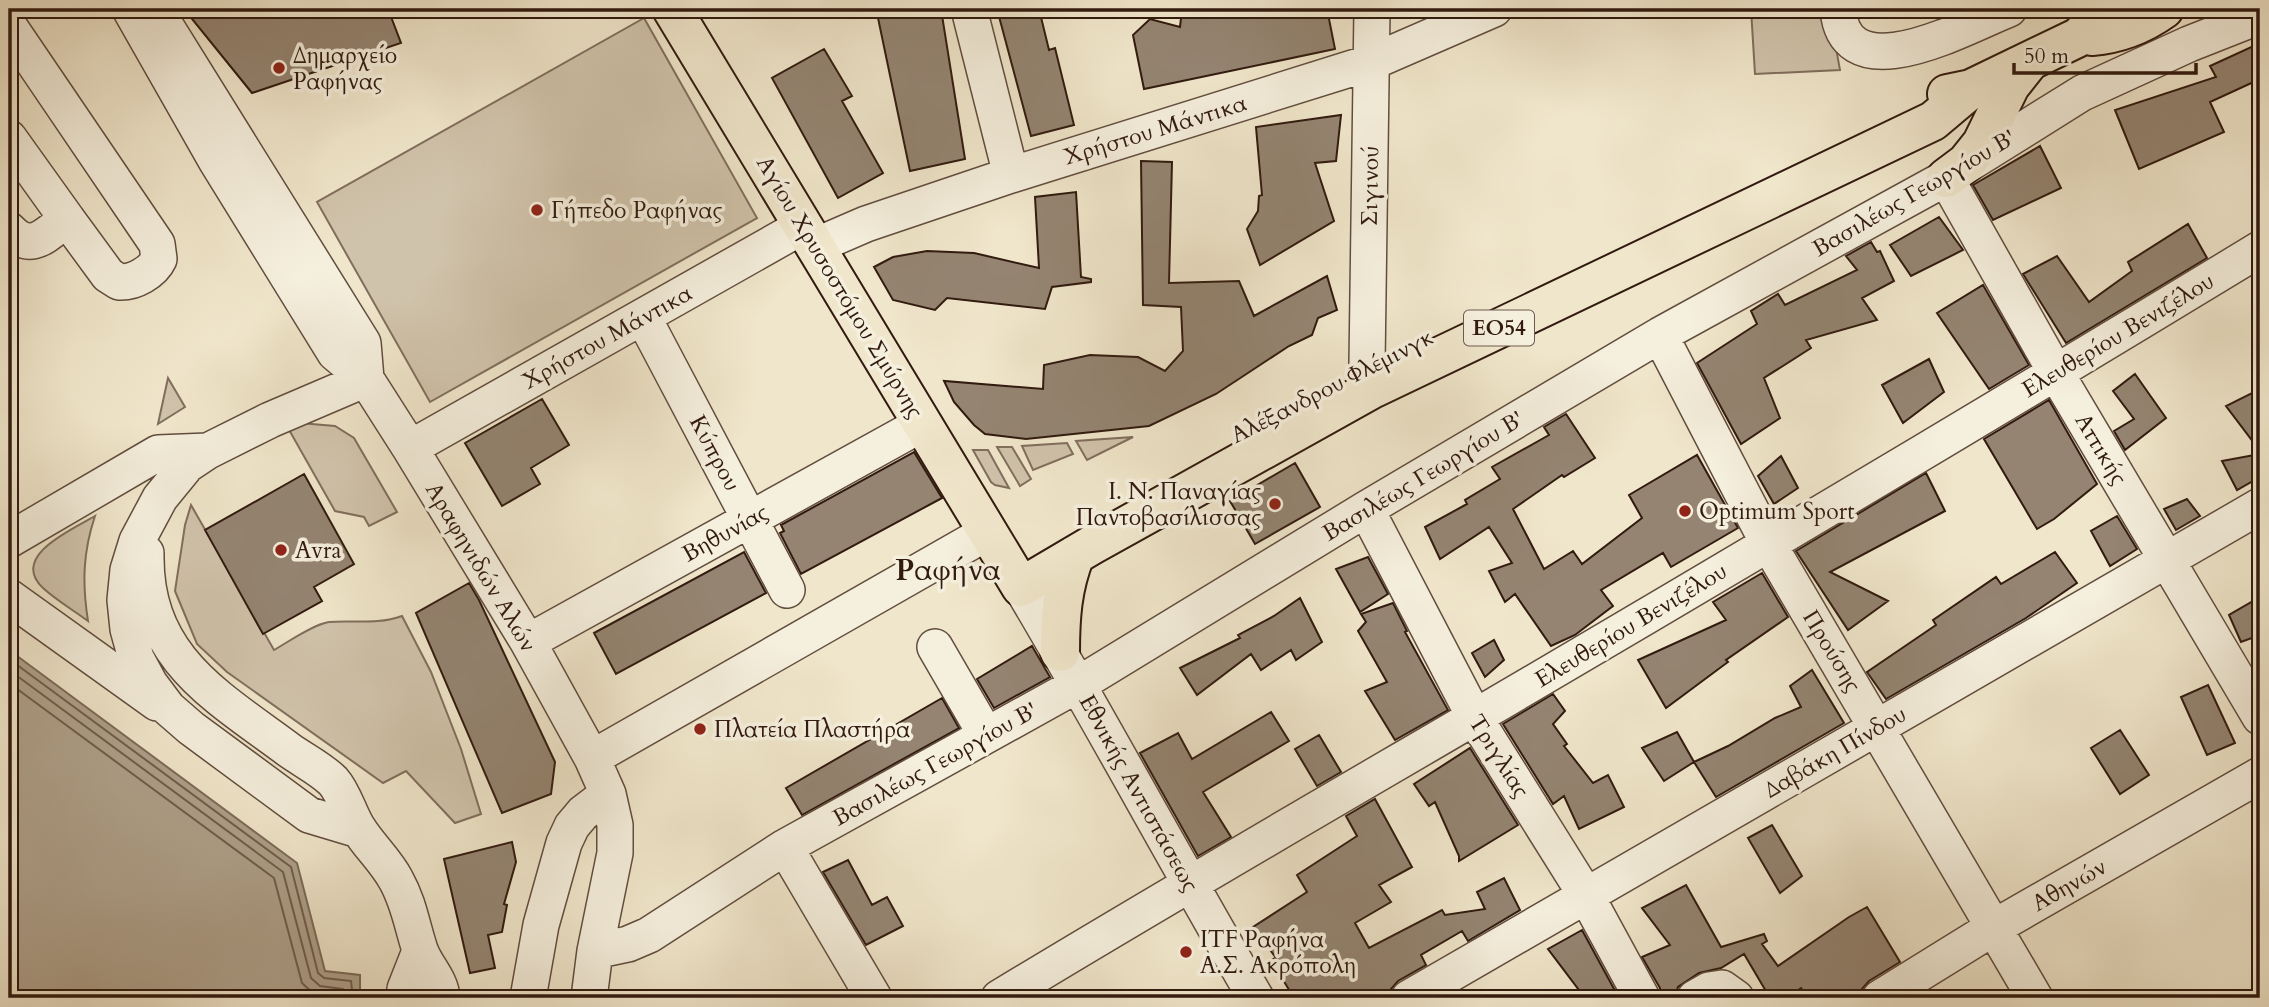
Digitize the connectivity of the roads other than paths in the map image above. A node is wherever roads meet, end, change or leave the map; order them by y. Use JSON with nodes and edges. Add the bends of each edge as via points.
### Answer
{"nodes":[{"id":1,"x":130,"y":9,"type":"edge"},
{"id":2,"x":155,"y":9,"type":"edge"},
{"id":3,"x":672,"y":9,"type":"edge"},
{"id":4,"x":969,"y":9,"type":"edge"},
{"id":5,"x":1372,"y":9,"type":"edge"},
{"id":6,"x":1494,"y":9,"type":"edge"},
{"id":7,"x":1838,"y":9,"type":"edge"},
{"id":8,"x":2009,"y":9,"type":"edge"},
{"id":9,"x":2164,"y":9,"type":"edge"},
{"id":10,"x":2260,"y":16,"type":"edge"},
{"id":11,"x":2101,"y":17,"type":"edge"},
{"id":12,"x":9,"y":26,"type":"edge"},
{"id":13,"x":1372,"y":62,"type":"junction"},
{"id":14,"x":2029,"y":62,"type":"junction"},
{"id":15,"x":1971,"y":89,"type":"junction"},
{"id":16,"x":9,"y":138,"type":"edge"},
{"id":17,"x":1012,"y":175,"type":"junction"},
{"id":18,"x":1946,"y":178,"type":"junction"},
{"id":19,"x":67,"y":219,"type":"junction"},
{"id":20,"x":9,"y":230,"type":"edge"},
{"id":21,"x":809,"y":236,"type":"junction"},
{"id":22,"x":2260,"y":249,"type":"edge"},
{"id":23,"x":643,"y":317,"type":"junction"},
{"id":24,"x":1660,"y":335,"type":"junction"},
{"id":25,"x":1367,"y":364,"type":"junction"},
{"id":26,"x":2056,"y":373,"type":"junction"},
{"id":27,"x":366,"y":379,"type":"junction"},
{"id":28,"x":922,"y":424,"type":"junction"},
{"id":29,"x":410,"y":448,"type":"junction"},
{"id":30,"x":208,"y":451,"type":"junction"},
{"id":31,"x":2260,"y":506,"type":"edge"},
{"id":32,"x":1366,"y":509,"type":"junction"},
{"id":33,"x":151,"y":515,"type":"junction"},
{"id":34,"x":750,"y":519,"type":"junction"},
{"id":35,"x":988,"y":532,"type":"junction"},
{"id":36,"x":9,"y":540,"type":"edge"},
{"id":37,"x":1768,"y":543,"type":"junction"},
{"id":38,"x":1075,"y":555,"type":"junction"},
{"id":39,"x":2167,"y":558,"type":"junction"},
{"id":40,"x":1014,"y":576,"type":"junction"},
{"id":41,"x":787,"y":590,"type":"dead end"},
{"id":42,"x":9,"y":597,"type":"edge"},
{"id":43,"x":528,"y":642,"type":"junction"},
{"id":44,"x":935,"y":647,"type":"dead end"},
{"id":45,"x":1069,"y":668,"type":"junction"},
{"id":46,"x":2260,"y":717,"type":"edge"},
{"id":47,"x":1475,"y":718,"type":"junction"},
{"id":48,"x":191,"y":727,"type":"junction"},
{"id":49,"x":1877,"y":727,"type":"junction"},
{"id":50,"x":986,"y":736,"type":"junction"},
{"id":51,"x":592,"y":758,"type":"junction"},
{"id":52,"x":2260,"y":775,"type":"edge"},
{"id":53,"x":608,"y":794,"type":"junction"},
{"id":54,"x":359,"y":830,"type":"junction"},
{"id":55,"x":785,"y":847,"type":"junction"},
{"id":56,"x":1188,"y":884,"type":"junction"},
{"id":57,"x":1587,"y":897,"type":"junction"},
{"id":58,"x":1993,"y":928,"type":"junction"},
{"id":59,"x":421,"y":951,"type":"junction"},
{"id":60,"x":595,"y":951,"type":"junction"},
{"id":61,"x":405,"y":998,"type":"edge"},
{"id":62,"x":442,"y":998,"type":"edge"},
{"id":63,"x":528,"y":998,"type":"edge"},
{"id":64,"x":589,"y":998,"type":"edge"},
{"id":65,"x":874,"y":998,"type":"edge"},
{"id":66,"x":999,"y":998,"type":"edge"},
{"id":67,"x":1256,"y":998,"type":"edge"},
{"id":68,"x":1409,"y":998,"type":"edge"},
{"id":69,"x":1642,"y":998,"type":"edge"},
{"id":70,"x":1695,"y":998,"type":"edge"},
{"id":71,"x":1736,"y":998,"type":"edge"},
{"id":72,"x":1880,"y":998,"type":"edge"},
{"id":73,"x":2035,"y":998,"type":"edge"}],
"edges":[{"from":1,"to":27,"type":"street","name":"Αραφηνιδών Αλών","via":[[217,162],[335,353]]},
{"from":2,"to":27,"type":"street","name":"Αραφηνιδών Αλών","via":[[363,343]]},
{"from":3,"to":21,"type":"main road","name":"Αγίου Χρυσοστόμου Σμύρνης"},
{"from":4,"to":17,"type":"street"},
{"from":5,"to":13,"type":"street","name":"Σιγινού"},
{"from":6,"to":13,"type":"street","name":"Χρήστου Μάντικα"},
{"from":7,"to":8,"type":"street","via":[[1848,39],[1868,51],[1905,50]]},
{"from":9,"to":11,"type":"main road","name":"Αλέξανδρου Φλέμινγκ","number":"ΕΟ54","via":[[2149,20],[2109,35]]},
{"from":10,"to":18,"type":"street","name":"Βασιλέως Γεωργίου Β'","via":[[2082,93]]},
{"from":11,"to":14,"type":"main road","name":"Αλέξανδρου Φλέμινγκ","number":"ΕΟ54"},
{"from":12,"to":19,"type":"street","via":[[157,244],[159,259],[150,271],[119,282],[108,275]]},
{"from":13,"to":17,"type":"street","name":"Χρήστου Μάντικα"},
{"from":13,"to":25,"type":"street","name":"Σιγινού"},
{"from":14,"to":15,"type":"main road","name":"Αλέξανδρου Φλέμινγκ","number":"ΕΟ54"},
{"from":14,"to":18,"type":"main road","via":[[2010,86],[1982,143]]},
{"from":15,"to":25,"type":"main road","name":"Αλέξανδρου Φλέμινγκ","number":"ΕΟ54","via":[[1923,100]]},
{"from":15,"to":38,"type":"main road","name":"Αλέξανδρου Φλέμινγκ","number":"ΕΟ54","via":[[1933,121],[1374,388]]},
{"from":16,"to":19,"type":"street"},
{"from":17,"to":21,"type":"street","name":"Χρήστου Μάντικα","via":[[866,224]]},
{"from":18,"to":24,"type":"street","name":"Βασιλέως Γεωργίου Β'"},
{"from":18,"to":26,"type":"street","name":"Αττικής"},
{"from":19,"to":20,"type":"street","via":[[33,242],[20,240]]},
{"from":21,"to":23,"type":"street","name":"Χρήστου Μάντικα"},
{"from":21,"to":28,"type":"main road","name":"Αγίου Χρυσοστόμου Σμύρνης"},
{"from":22,"to":26,"type":"street","name":"Ελευθερίου Βενιζέλου"},
{"from":23,"to":29,"type":"street","name":"Χρήστου Μάντικα"},
{"from":23,"to":34,"type":"street","name":"Κύπρου"},
{"from":24,"to":32,"type":"street","name":"Βασιλέως Γεωργίου Β'"},
{"from":24,"to":37,"type":"street","name":"Προύσης"},
{"from":25,"to":40,"type":"main road","name":"Αλέξανδρου Φλέμινγκ","number":"ΕΟ54","via":[[1303,396]]},
{"from":26,"to":37,"type":"street","name":"Ελευθερίου Βενιζέλου"},
{"from":26,"to":39,"type":"street","name":"Αττικής"},
{"from":27,"to":29,"type":"street","name":"Αραφηνιδών Αλών"},
{"from":27,"to":30,"type":"street"},
{"from":28,"to":34,"type":"street","name":"Βηθυνίας"},
{"from":28,"to":35,"type":"main road","name":"Αγίου Χρυσοστόμου Σμύρνης"},
{"from":29,"to":43,"type":"street","name":"Αραφηνιδών Αλών"},
{"from":30,"to":33,"type":"street","via":[[173,480]]},
{"from":30,"to":36,"type":"street","via":[[158,453]]},
{"from":31,"to":39,"type":"street","name":"Δαβάκη Πίνδου"},
{"from":32,"to":45,"type":"street","name":"Βασιλέως Γεωργίου Β'"},
{"from":32,"to":47,"type":"street","name":"Τριγλίας"},
{"from":33,"to":48,"type":"street","via":[[128,570],[128,629],[150,684],[168,708]]},
{"from":33,"to":54,"type":"street","via":[[146,543],[150,601],[174,653],[214,695],[333,782]]},
{"from":34,"to":41,"type":"street","name":"Κύπρου"},
{"from":34,"to":43,"type":"street","name":"Βηθυνίας"},
{"from":35,"to":40,"type":"main road","name":"Αγίου Χρυσοστόμου Σμύρνης"},
{"from":35,"to":51,"type":"street"},
{"from":37,"to":47,"type":"street","name":"Ελευθερίου Βενιζέλου"},
{"from":37,"to":49,"type":"street","name":"Προύσης"},
{"from":38,"to":40,"type":"main road","name":"Αλέξανδρου Φλέμινγκ","number":"ΕΟ54"},
{"from":38,"to":45,"type":"main road","via":[[1060,614]]},
{"from":39,"to":46,"type":"street","name":"Αττικής"},
{"from":39,"to":49,"type":"street","name":"Δαβάκη Πίνδου"},
{"from":40,"to":45,"type":"street","name":"Εθνικής Αντιστάσεως"},
{"from":42,"to":48,"type":"street"},
{"from":43,"to":51,"type":"street","name":"Αραφηνιδών Αλών"},
{"from":44,"to":50,"type":"street"},
{"from":45,"to":50,"type":"street","name":"Βασιλέως Γεωργίου Β'"},
{"from":45,"to":56,"type":"street","name":"Εθνικής Αντιστάσεως"},
{"from":47,"to":56,"type":"street","name":"Ελευθερίου Βενιζέλου"},
{"from":47,"to":57,"type":"street","name":"Τριγλίας"},
{"from":48,"to":54,"type":"street","via":[[309,815]]},
{"from":49,"to":57,"type":"street","name":"Δαβάκη Πίνδου"},
{"from":49,"to":58,"type":"street","name":"Προύσης"},
{"from":50,"to":55,"type":"street","name":"Βασιλέως Γεωργίου Β'"},
{"from":51,"to":53,"type":"street","name":"Αραφηνιδών Αλών"},
{"from":52,"to":58,"type":"street","name":"Αθηνών"},
{"from":53,"to":60,"type":"street","name":"Αραφηνιδών Αλών","via":[[615,853]]},
{"from":53,"to":63,"type":"street","via":[[583,813],[564,843],[541,925]]},
{"from":54,"to":59,"type":"street","via":[[397,880]]},
{"from":55,"to":60,"type":"street","name":"Βασιλέως Γεωργίου Β'","via":[[649,935]]},
{"from":55,"to":65,"type":"street"},
{"from":56,"to":66,"type":"street","name":"Ελευθερίου Βενιζέλου"},
{"from":56,"to":67,"type":"street","name":"Εθνικής Αντιστάσεως"},
{"from":57,"to":68,"type":"street","name":"Δαβάκη Πίνδου"},
{"from":57,"to":69,"type":"street","name":"Τριγλίας"},
{"from":58,"to":72,"type":"street","name":"Αθηνών"},
{"from":58,"to":73,"type":"street","name":"Προύσης"},
{"from":59,"to":61,"type":"street"},
{"from":59,"to":62,"type":"street"},
{"from":60,"to":64,"type":"street","name":"Αραφηνιδών Αλών"},
{"from":70,"to":71,"type":"street","via":[[1722,988]]}]}
